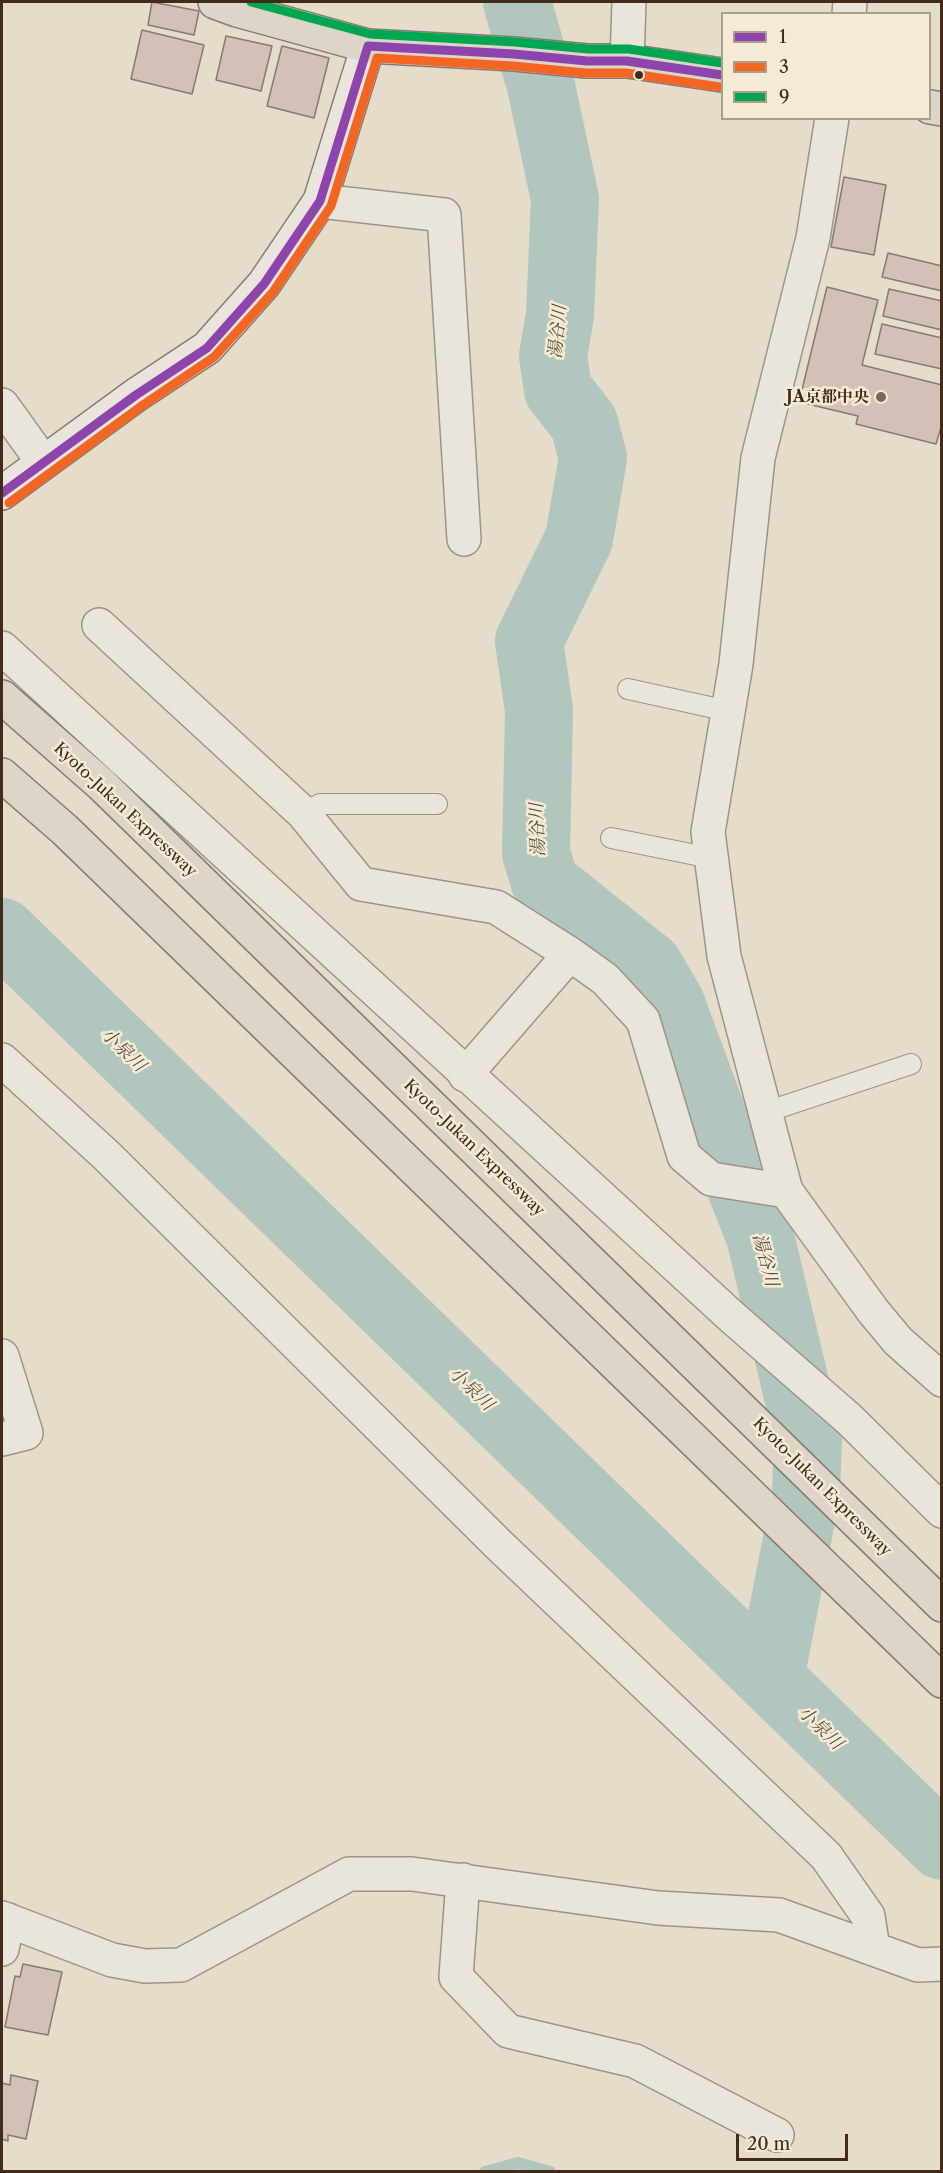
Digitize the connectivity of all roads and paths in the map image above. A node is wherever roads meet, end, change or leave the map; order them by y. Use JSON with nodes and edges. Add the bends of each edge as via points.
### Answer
{"nodes":[{"id":1,"x":215,"y":2,"type":"edge"},
{"id":2,"x":629,"y":2,"type":"edge"},
{"id":3,"x":368,"y":46,"type":"junction"},
{"id":4,"x":627,"y":61,"type":"junction"},
{"id":5,"x":721,"y":75,"type":"edge"},
{"id":6,"x":832,"y":120,"type":"edge"},
{"id":7,"x":320,"y":201,"type":"junction"},
{"id":8,"x":2,"y":405,"type":"edge"},
{"id":9,"x":43,"y":462,"type":"junction"},
{"id":10,"x":2,"y":493,"type":"edge"},
{"id":11,"x":464,"y":539,"type":"dead end"},
{"id":12,"x":99,"y":625,"type":"dead end"},
{"id":13,"x":2,"y":648,"type":"edge"},
{"id":14,"x":628,"y":689,"type":"dead end"},
{"id":15,"x":2,"y":697,"type":"edge"},
{"id":16,"x":728,"y":711,"type":"junction"},
{"id":17,"x":2,"y":775,"type":"edge"},
{"id":18,"x":437,"y":804,"type":"dead end"},
{"id":19,"x":303,"y":813,"type":"junction"},
{"id":20,"x":611,"y":838,"type":"dead end"},
{"id":21,"x":711,"y":858,"type":"junction"},
{"id":22,"x":570,"y":954,"type":"junction"},
{"id":23,"x":2,"y":1060,"type":"edge"},
{"id":24,"x":911,"y":1064,"type":"dead end"},
{"id":25,"x":465,"y":1075,"type":"junction"},
{"id":26,"x":766,"y":1112,"type":"junction"},
{"id":27,"x":786,"y":1191,"type":"junction"},
{"id":28,"x":2,"y":1356,"type":"edge"},
{"id":29,"x":942,"y":1380,"type":"edge"},
{"id":30,"x":2,"y":1439,"type":"edge"},
{"id":31,"x":942,"y":1511,"type":"edge"},
{"id":32,"x":942,"y":1605,"type":"edge"},
{"id":33,"x":942,"y":1681,"type":"edge"},
{"id":34,"x":463,"y":1880,"type":"junction"},
{"id":35,"x":4,"y":1929,"type":"edge"},
{"id":36,"x":873,"y":1949,"type":"junction"},
{"id":37,"x":930,"y":1965,"type":"edge"},
{"id":38,"x":777,"y":2135,"type":"dead end"}],
"edges":[{"from":1,"to":3,"type":"main road"},
{"from":2,"to":4,"type":"street"},
{"from":3,"to":4,"type":"main road"},
{"from":3,"to":7,"type":"street"},
{"from":4,"to":5,"type":"main road"},
{"from":6,"to":16,"type":"street","via":[[813,238],[758,458]]},
{"from":7,"to":9,"type":"street","via":[[264,284],[207,348]]},
{"from":7,"to":11,"type":"street","via":[[444,215]]},
{"from":8,"to":9,"type":"street"},
{"from":9,"to":10,"type":"street"},
{"from":12,"to":19,"type":"street"},
{"from":13,"to":25,"type":"street"},
{"from":14,"to":16,"type":"lane"},
{"from":15,"to":32,"type":"main road","name":"Kyoto-Jukan Expressway","via":[[111,794]]},
{"from":16,"to":21,"type":"street","via":[[708,832]]},
{"from":17,"to":33,"type":"main road","via":[[65,830]]},
{"from":18,"to":19,"type":"lane","via":[[320,804]]},
{"from":19,"to":22,"type":"street","via":[[361,884],[496,907]]},
{"from":20,"to":21,"type":"lane"},
{"from":21,"to":26,"type":"street","via":[[724,956]]},
{"from":22,"to":25,"type":"street"},
{"from":22,"to":27,"type":"street","via":[[605,979],[643,1020],[684,1156],[711,1179]]},
{"from":23,"to":36,"type":"street","via":[[107,1156],[498,1544],[826,1856],[868,1916]]},
{"from":24,"to":26,"type":"lane"},
{"from":25,"to":31,"type":"street","via":[[849,1419]]},
{"from":26,"to":27,"type":"street"},
{"from":27,"to":29,"type":"street","via":[[873,1311],[898,1341]]},
{"from":28,"to":30,"type":"street","via":[[26,1433]]},
{"from":34,"to":35,"type":"street","via":[[412,1874],[349,1874],[181,1965],[145,1966],[112,1960]]},
{"from":34,"to":36,"type":"street","via":[[658,1908],[779,1915]]},
{"from":34,"to":38,"type":"street","via":[[456,1977],[508,2031],[635,2061]]},
{"from":36,"to":37,"type":"street"}]}
